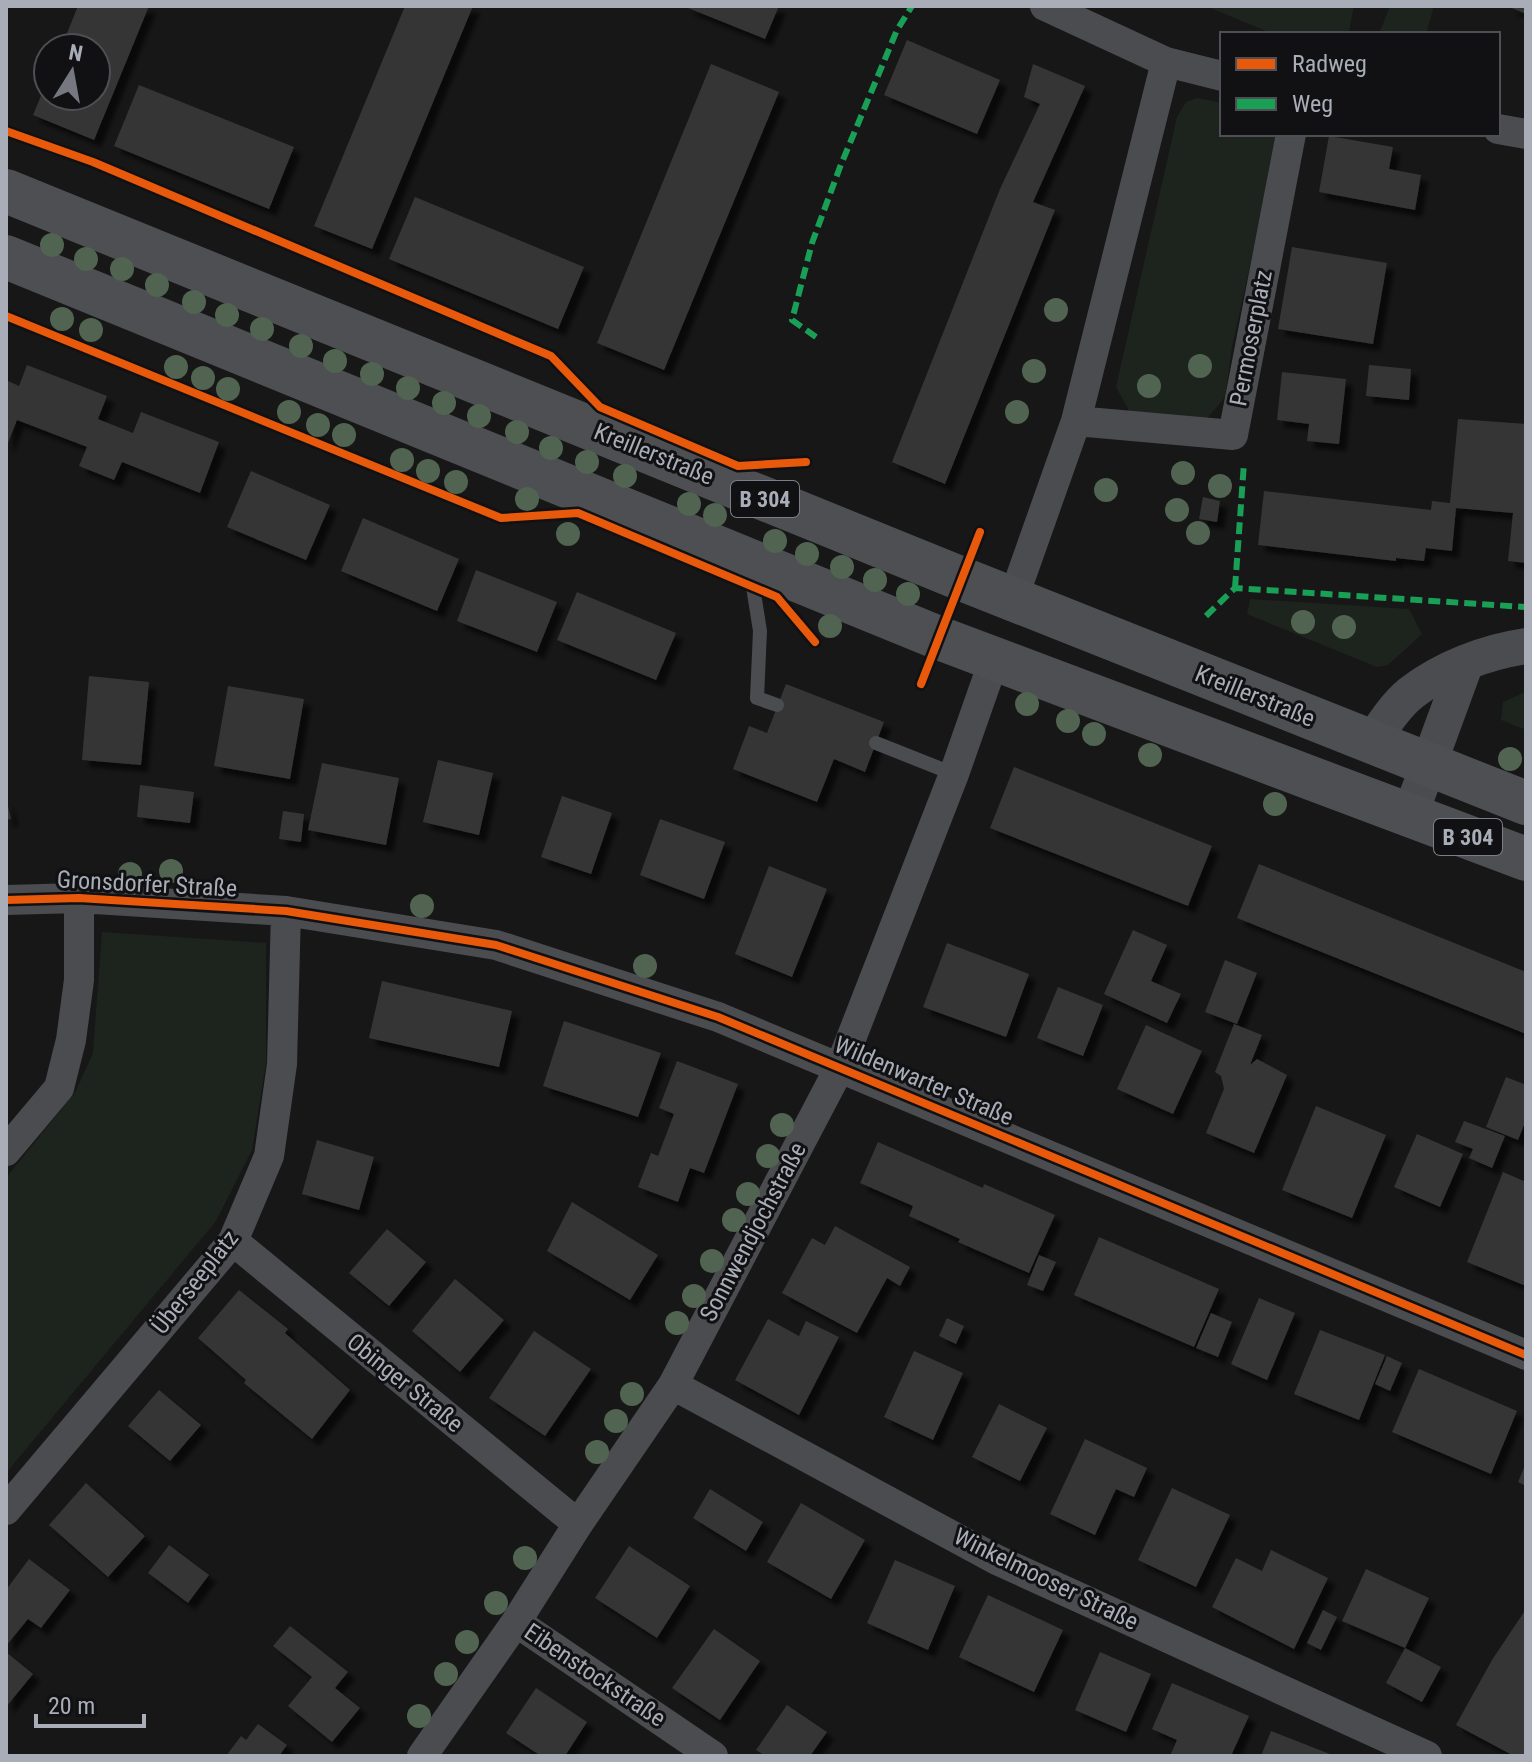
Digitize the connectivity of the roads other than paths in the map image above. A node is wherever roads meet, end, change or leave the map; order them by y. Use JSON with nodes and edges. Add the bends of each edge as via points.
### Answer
{"nodes":[{"id":1,"x":1045,"y":6,"type":"edge"},
{"id":2,"x":1166,"y":62,"type":"junction"},
{"id":3,"x":1220,"y":76,"type":"edge"},
{"id":4,"x":1500,"y":129,"type":"edge"},
{"id":5,"x":1526,"y":134,"type":"edge"},
{"id":6,"x":1291,"y":136,"type":"edge"},
{"id":7,"x":6,"y":191,"type":"edge"},
{"id":8,"x":6,"y":257,"type":"edge"},
{"id":9,"x":1076,"y":421,"type":"junction"},
{"id":10,"x":757,"y":564,"type":"junction"},
{"id":11,"x":1013,"y":599,"type":"junction"},
{"id":12,"x":1526,"y":646,"type":"edge"},
{"id":13,"x":994,"y":660,"type":"junction"},
{"id":14,"x":1465,"y":665,"type":"junction"},
{"id":15,"x":777,"y":705,"type":"dead end"},
{"id":16,"x":1372,"y":742,"type":"junction"},
{"id":17,"x":876,"y":743,"type":"dead end"},
{"id":18,"x":1430,"y":765,"type":"junction"},
{"id":19,"x":954,"y":774,"type":"junction"},
{"id":20,"x":1526,"y":803,"type":"edge"},
{"id":21,"x":1410,"y":815,"type":"junction"},
{"id":22,"x":1526,"y":859,"type":"edge"},
{"id":23,"x":79,"y":898,"type":"junction"},
{"id":24,"x":6,"y":900,"type":"edge"},
{"id":25,"x":286,"y":911,"type":"junction"},
{"id":26,"x":840,"y":1067,"type":"junction"},
{"id":27,"x":6,"y":1151,"type":"edge"},
{"id":28,"x":233,"y":1241,"type":"junction"},
{"id":29,"x":1526,"y":1355,"type":"edge"},
{"id":30,"x":673,"y":1385,"type":"junction"},
{"id":31,"x":6,"y":1510,"type":"edge"},
{"id":32,"x":578,"y":1524,"type":"junction"},
{"id":33,"x":516,"y":1622,"type":"junction"},
{"id":34,"x":422,"y":1756,"type":"edge"},
{"id":35,"x":713,"y":1756,"type":"edge"},
{"id":36,"x":1427,"y":1756,"type":"edge"}],
"edges":[{"from":1,"to":2,"type":"street"},
{"from":2,"to":3,"type":"street"},
{"from":2,"to":9,"type":"street"},
{"from":4,"to":5,"type":"street"},
{"from":6,"to":9,"type":"street","name":"Permoserplatz","via":[[1233,435]]},
{"from":7,"to":11,"type":"main road","name":"Kreillerstraße","number":"B 304"},
{"from":8,"to":10,"type":"main road","number":"B 304"},
{"from":9,"to":11,"type":"street"},
{"from":10,"to":13,"type":"main road","number":"B 304"},
{"from":10,"to":15,"type":"lane","via":[[757,698]]},
{"from":11,"to":16,"type":"main road","name":"Kreillerstraße","number":"B 304"},
{"from":12,"to":14,"type":"street"},
{"from":13,"to":19,"type":"street","name":"Sonnwendjochstraße"},
{"from":13,"to":21,"type":"main road","number":"B 304"},
{"from":14,"to":16,"type":"street","via":[[1410,694]]},
{"from":14,"to":18,"type":"street"},
{"from":16,"to":18,"type":"main road","name":"Kreillerstraße","number":"B 304"},
{"from":17,"to":19,"type":"lane"},
{"from":18,"to":20,"type":"main road","name":"Kreillerstraße","number":"B 304"},
{"from":18,"to":21,"type":"street"},
{"from":19,"to":26,"type":"street","name":"Sonnwendjochstraße"},
{"from":21,"to":22,"type":"main road","number":"B 304"},
{"from":23,"to":24,"type":"street","name":"Gronsdorfer Straße"},
{"from":23,"to":25,"type":"street","name":"Gronsdorfer Straße"},
{"from":23,"to":27,"type":"street","via":[[79,980],[59,1088]]},
{"from":25,"to":26,"type":"street","name":"Wildenwarter Straße","via":[[496,945],[718,1017]]},
{"from":25,"to":28,"type":"street","name":"Überseeplatz","via":[[282,1064],[269,1156]]},
{"from":26,"to":29,"type":"street","name":"Wildenwarter Straße"},
{"from":26,"to":30,"type":"street","name":"Sonnwendjochstraße"},
{"from":28,"to":31,"type":"street","name":"Überseeplatz"},
{"from":28,"to":32,"type":"street","name":"Obinger Straße"},
{"from":30,"to":32,"type":"street","name":"Sonnwendjochstraße"},
{"from":30,"to":36,"type":"street","name":"Winkelmooser Straße","via":[[997,1560]]},
{"from":32,"to":33,"type":"street","name":"Sonnwendjochstraße"},
{"from":33,"to":34,"type":"street","name":"Sonnwendjochstraße"},
{"from":33,"to":35,"type":"street","name":"Eibenstockstraße"}]}
